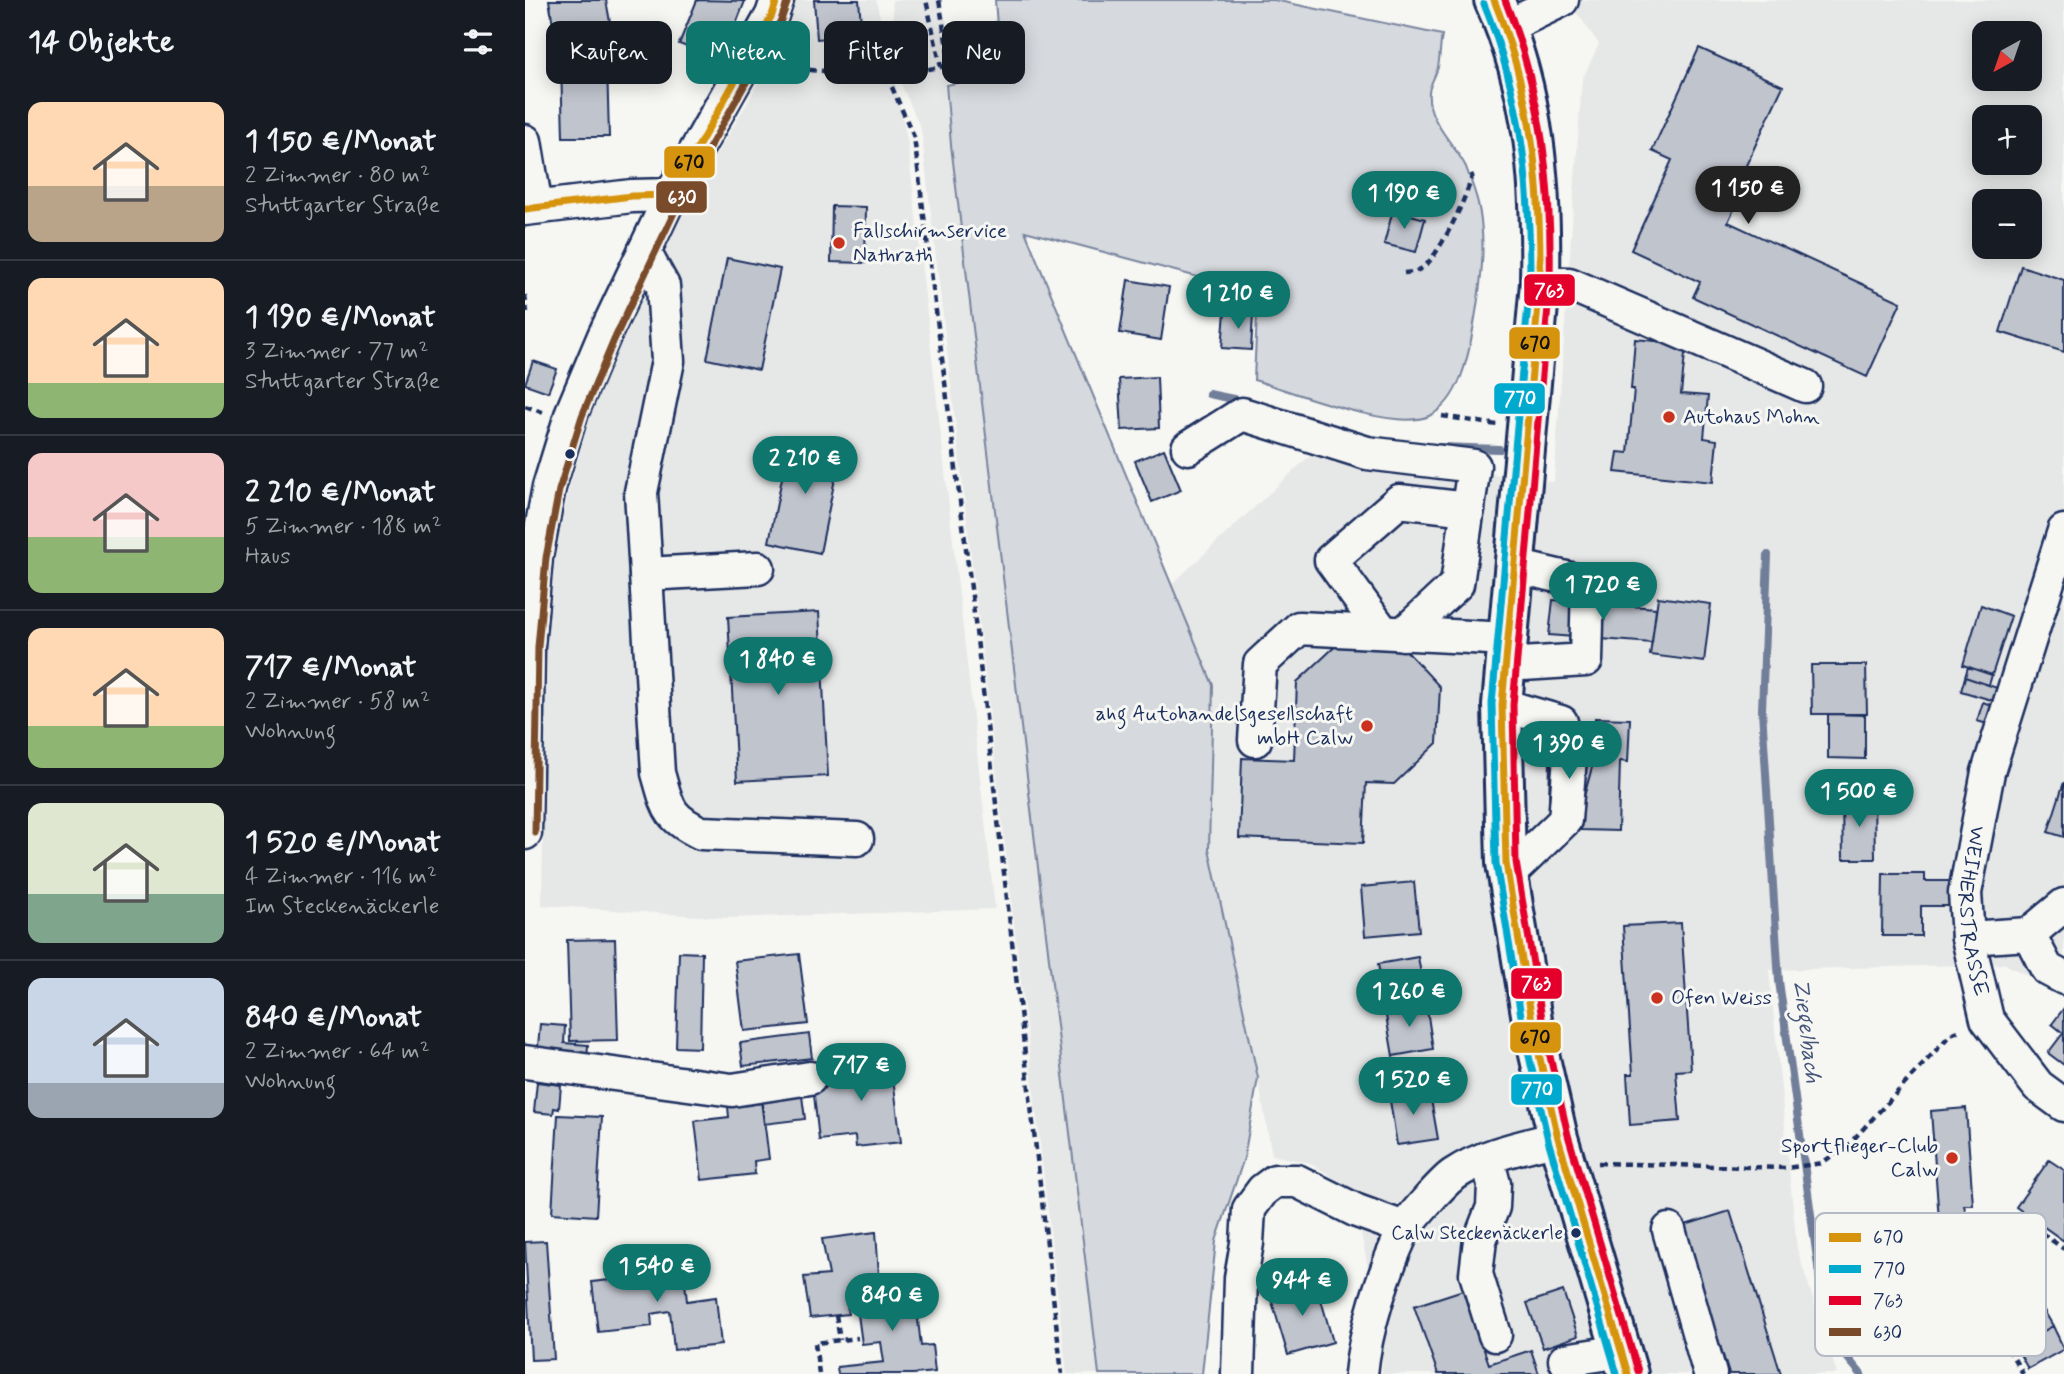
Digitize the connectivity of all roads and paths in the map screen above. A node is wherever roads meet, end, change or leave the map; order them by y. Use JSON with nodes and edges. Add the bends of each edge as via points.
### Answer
{"nodes":[{"id":1,"x":777,"y":0,"type":"edge"},
{"id":2,"x":926,"y":0,"type":"edge"},
{"id":3,"x":939,"y":0,"type":"edge"},
{"id":4,"x":1562,"y":0,"type":"edge"},
{"id":5,"x":1500,"y":13,"type":"edge"},
{"id":6,"x":769,"y":21,"type":"edge"},
{"id":7,"x":941,"y":67,"type":"junction"},
{"id":8,"x":928,"y":69,"type":"edge"},
{"id":9,"x":734,"y":84,"type":"edge"},
{"id":10,"x":891,"y":84,"type":"edge"},
{"id":11,"x":525,"y":141,"type":"edge"},
{"id":12,"x":1478,"y":174,"type":"dead end"},
{"id":13,"x":671,"y":195,"type":"junction"},
{"id":14,"x":530,"y":208,"type":"edge"},
{"id":15,"x":644,"y":252,"type":"junction"},
{"id":16,"x":1404,"y":273,"type":"dead end"},
{"id":17,"x":1541,"y":283,"type":"junction"},
{"id":18,"x":525,"y":295,"type":"edge"},
{"id":19,"x":527,"y":312,"type":"dead end"},
{"id":20,"x":1805,"y":386,"type":"dead end"},
{"id":21,"x":1443,"y":416,"type":"dead end"},
{"id":22,"x":1502,"y":425,"type":"dead end"},
{"id":23,"x":1188,"y":448,"type":"dead end"},
{"id":24,"x":1468,"y":509,"type":"junction"},
{"id":25,"x":2064,"y":531,"type":"edge"},
{"id":26,"x":1515,"y":566,"type":"junction"},
{"id":27,"x":758,"y":568,"type":"dead end"},
{"id":28,"x":646,"y":574,"type":"junction"},
{"id":29,"x":1393,"y":633,"type":"junction"},
{"id":30,"x":1507,"y":652,"type":"junction"},
{"id":31,"x":1502,"y":705,"type":"junction"},
{"id":32,"x":1255,"y":740,"type":"dead end"},
{"id":33,"x":525,"y":833,"type":"edge"},
{"id":34,"x":857,"y":839,"type":"dead end"},
{"id":35,"x":1508,"y":875,"type":"junction"},
{"id":36,"x":2064,"y":905,"type":"edge"},
{"id":37,"x":2029,"y":934,"type":"junction"},
{"id":38,"x":1968,"y":938,"type":"junction"},
{"id":39,"x":2064,"y":978,"type":"edge"},
{"id":40,"x":1987,"y":1019,"type":"junction"},
{"id":41,"x":525,"y":1062,"type":"edge"},
{"id":42,"x":810,"y":1078,"type":"dead end"},
{"id":43,"x":2064,"y":1105,"type":"edge"},
{"id":44,"x":1562,"y":1152,"type":"junction"},
{"id":45,"x":1487,"y":1158,"type":"junction"},
{"id":46,"x":1404,"y":1228,"type":"junction"},
{"id":47,"x":1669,"y":1230,"type":"dead end"},
{"id":48,"x":2046,"y":1236,"type":"edge"},
{"id":49,"x":2064,"y":1249,"type":"edge"},
{"id":50,"x":836,"y":1315,"type":"dead end"},
{"id":51,"x":1496,"y":1335,"type":"dead end"},
{"id":52,"x":858,"y":1338,"type":"dead end"},
{"id":53,"x":840,"y":1340,"type":"junction"},
{"id":54,"x":2012,"y":1356,"type":"edge"},
{"id":55,"x":1565,"y":1360,"type":"dead end"},
{"id":56,"x":1625,"y":1362,"type":"edge"},
{"id":57,"x":819,"y":1374,"type":"edge"},
{"id":58,"x":1062,"y":1374,"type":"edge"},
{"id":59,"x":1238,"y":1374,"type":"edge"},
{"id":60,"x":1361,"y":1374,"type":"edge"},
{"id":61,"x":1710,"y":1374,"type":"edge"},
{"id":62,"x":2023,"y":1374,"type":"edge"}],
"edges":[{"from":1,"to":6,"type":"street"},
{"from":2,"to":7,"type":"path"},
{"from":3,"to":7,"type":"path","via":[[950,65]]},
{"from":4,"to":5,"type":"street"},
{"from":5,"to":17,"type":"main road","via":[[1514,48],[1536,145]]},
{"from":7,"to":8,"type":"path"},
{"from":9,"to":13,"type":"street"},
{"from":10,"to":58,"type":"path","via":[[914,136]]},
{"from":11,"to":14,"type":"street"},
{"from":12,"to":16,"type":"path","via":[[1472,176],[1438,250],[1425,266]]},
{"from":13,"to":14,"type":"street"},
{"from":13,"to":15,"type":"street"},
{"from":15,"to":28,"type":"street","via":[[663,286],[668,361],[641,492]]},
{"from":15,"to":33,"type":"street","via":[[572,412],[549,487],[536,557],[528,646]]},
{"from":17,"to":20,"type":"street","via":[[1569,284]]},
{"from":17,"to":26,"type":"main road"},
{"from":18,"to":19,"type":"path"},
{"from":21,"to":22,"type":"path"},
{"from":23,"to":24,"type":"street","via":[[1242,414],[1367,453],[1474,466]]},
{"from":24,"to":29,"type":"street","via":[[1457,584]]},
{"from":24,"to":29,"type":"street","via":[[1399,501],[1331,560]]},
{"from":25,"to":38,"type":"street","name":"WEIHERSTRASSE","via":[[1988,772],[1965,893]]},
{"from":26,"to":30,"type":"main road"},
{"from":26,"to":30,"type":"street","via":[[1588,583],[1586,660]]},
{"from":27,"to":28,"type":"street"},
{"from":28,"to":34,"type":"street","via":[[657,773],[669,811],[701,833]]},
{"from":29,"to":30,"type":"street"},
{"from":29,"to":32,"type":"street","via":[[1299,628],[1260,664]]},
{"from":30,"to":31,"type":"main road"},
{"from":31,"to":35,"type":"main road"},
{"from":31,"to":35,"type":"street","via":[[1561,722],[1570,757],[1565,820]]},
{"from":35,"to":44,"type":"main road","via":[[1534,1032]]},
{"from":36,"to":37,"type":"street"},
{"from":37,"to":38,"type":"street"},
{"from":37,"to":39,"type":"street","via":[[2047,969]]},
{"from":38,"to":40,"type":"street","name":"WEIHERSTRASSE"},
{"from":40,"to":43,"type":"street","name":"WEIHERSTRASSE","via":[[2038,1086]]},
{"from":40,"to":44,"type":"path","via":[[1951,1034],[1851,1142],[1822,1163],[1787,1168],[1605,1163]]},
{"from":41,"to":42,"type":"street","via":[[732,1090]]},
{"from":44,"to":45,"type":"street"},
{"from":44,"to":56,"type":"main road"},
{"from":45,"to":46,"type":"street","via":[[1451,1176]]},
{"from":45,"to":51,"type":"street","via":[[1494,1184],[1493,1208],[1480,1240],[1476,1274]]},
{"from":46,"to":59,"type":"street","via":[[1357,1212],[1297,1181],[1275,1181],[1263,1190],[1249,1209]]},
{"from":46,"to":60,"type":"street","via":[[1379,1295]]},
{"from":47,"to":61,"type":"street"},
{"from":48,"to":49,"type":"path"},
{"from":50,"to":53,"type":"path"},
{"from":52,"to":53,"type":"path"},
{"from":53,"to":57,"type":"path","via":[[815,1343]]},
{"from":54,"to":62,"type":"path"},
{"from":55,"to":56,"type":"street"}]}
